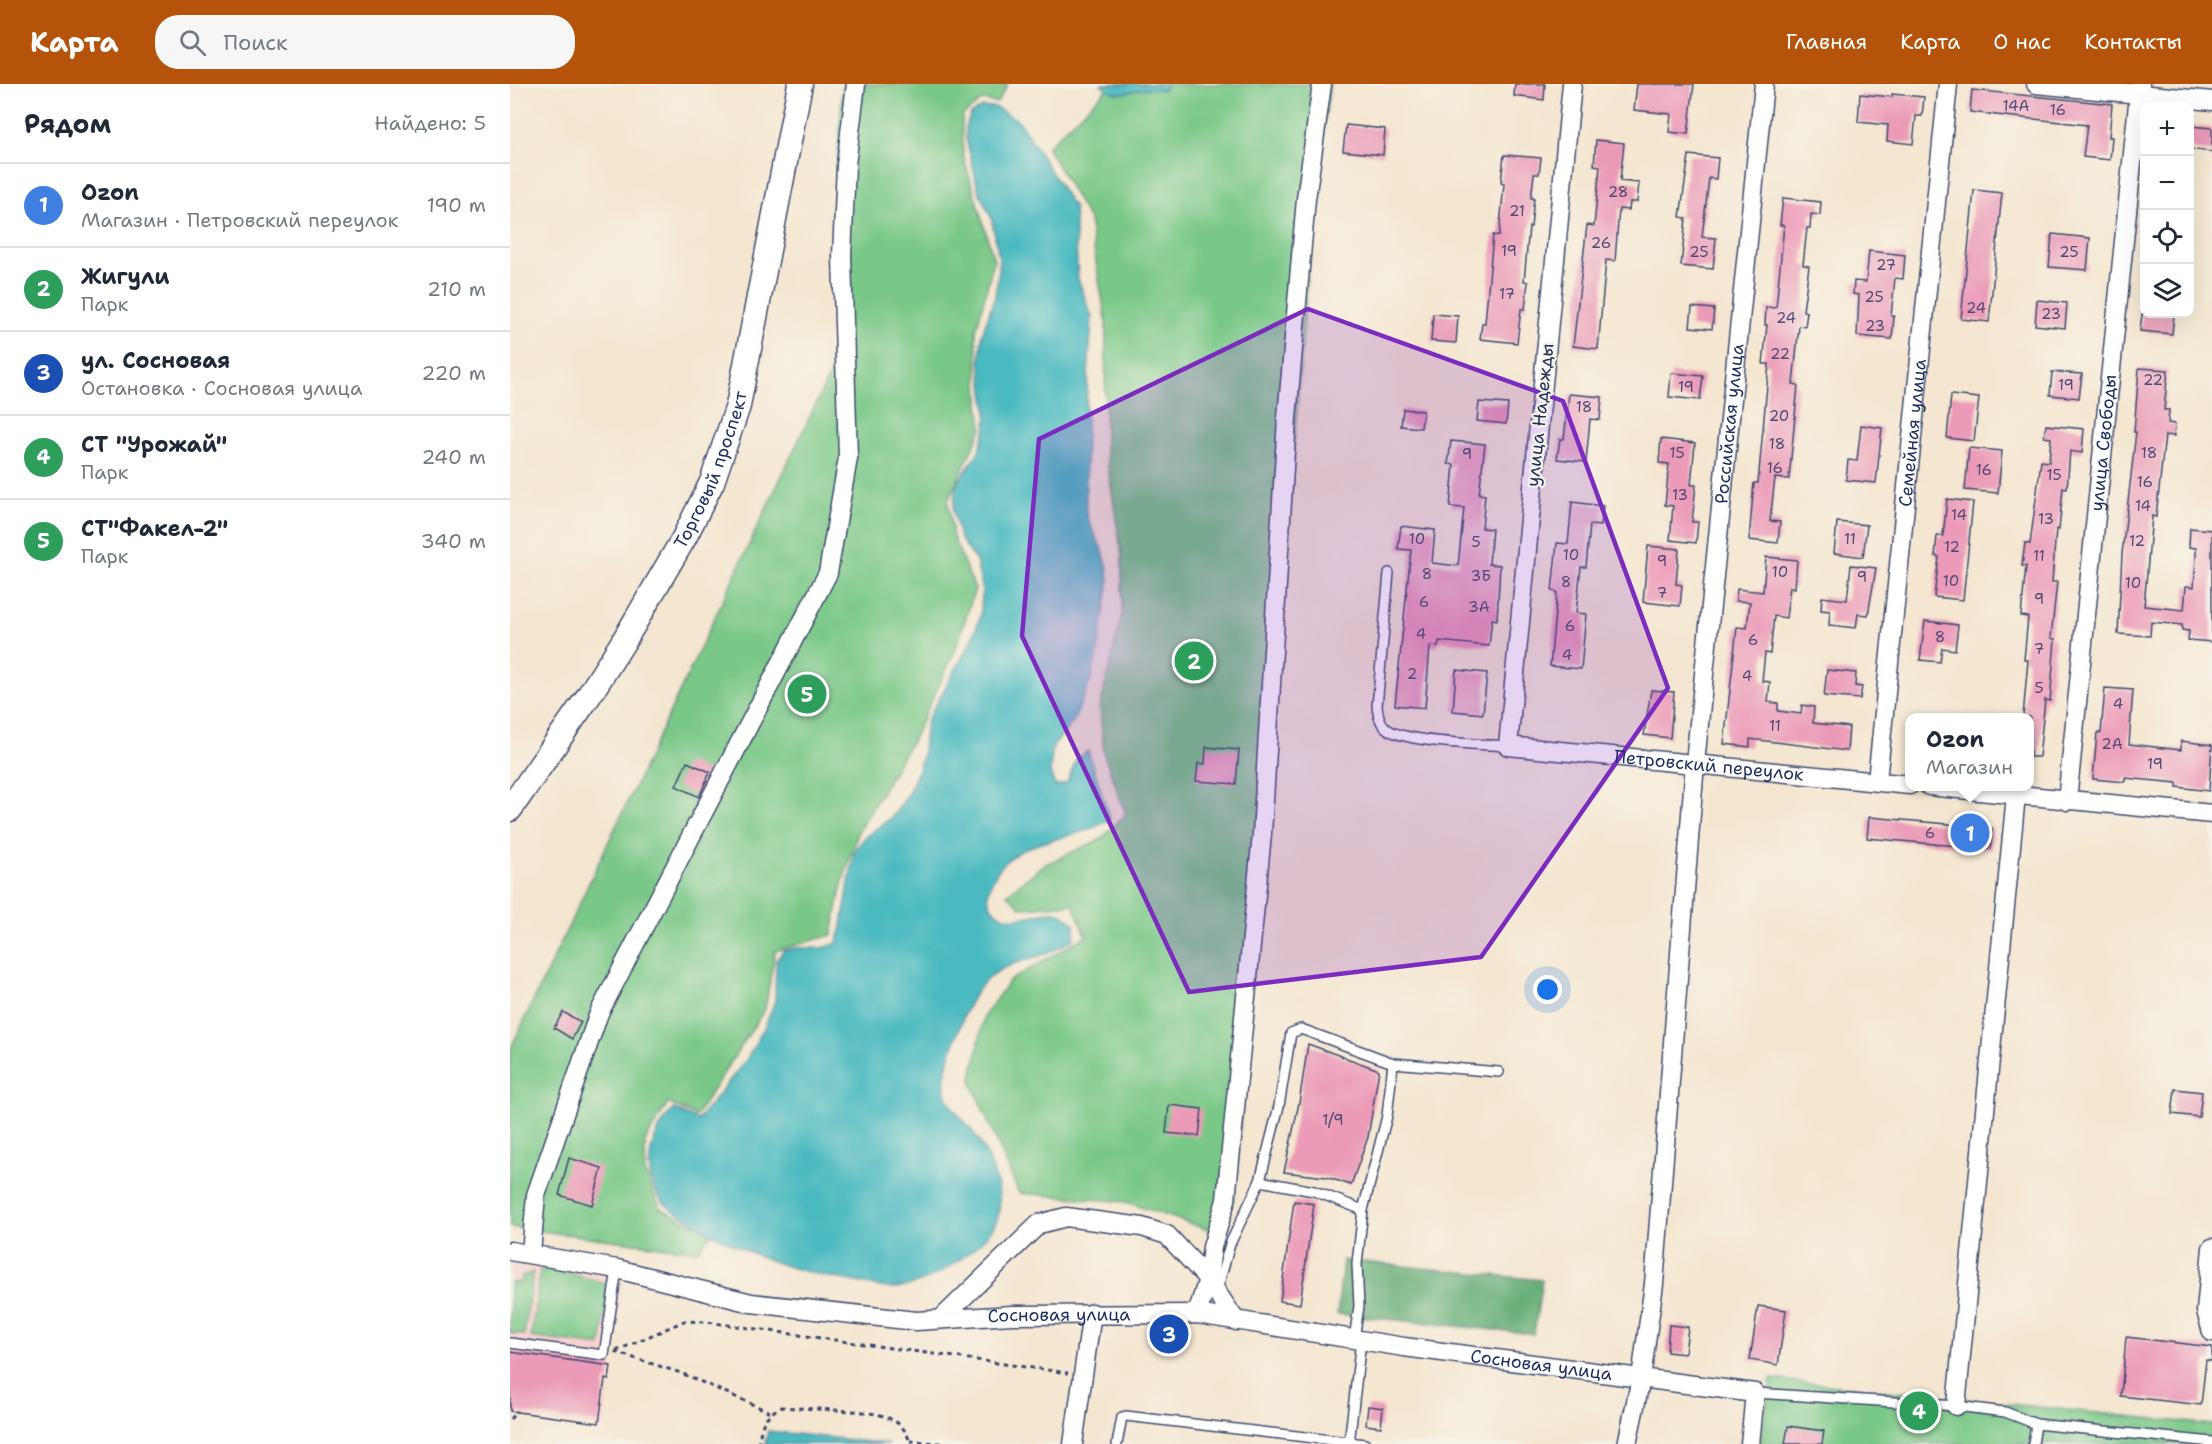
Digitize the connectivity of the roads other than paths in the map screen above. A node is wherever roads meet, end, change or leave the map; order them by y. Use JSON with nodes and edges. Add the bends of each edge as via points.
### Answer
{"nodes":[{"id":1,"x":800,"y":84,"type":"edge"},
{"id":2,"x":856,"y":84,"type":"edge"},
{"id":3,"x":1322,"y":84,"type":"edge"},
{"id":4,"x":1572,"y":84,"type":"edge"},
{"id":5,"x":1764,"y":84,"type":"edge"},
{"id":6,"x":1948,"y":84,"type":"edge"},
{"id":7,"x":2036,"y":84,"type":"edge"},
{"id":8,"x":2139,"y":89,"type":"edge"},
{"id":9,"x":2212,"y":101,"type":"edge"},
{"id":10,"x":1389,"y":573,"type":"dead end"},
{"id":11,"x":1508,"y":746,"type":"junction"},
{"id":12,"x":1695,"y":763,"type":"junction"},
{"id":13,"x":1877,"y":781,"type":"junction"},
{"id":14,"x":1905,"y":784,"type":"edge"},
{"id":15,"x":1977,"y":791,"type":"edge"},
{"id":16,"x":2016,"y":795,"type":"junction"},
{"id":17,"x":2067,"y":801,"type":"junction"},
{"id":18,"x":510,"y":809,"type":"edge"},
{"id":19,"x":2212,"y":814,"type":"edge"},
{"id":20,"x":1393,"y":1063,"type":"junction"},
{"id":21,"x":1499,"y":1072,"type":"dead end"},
{"id":22,"x":1260,"y":1181,"type":"junction"},
{"id":23,"x":1363,"y":1210,"type":"junction"},
{"id":24,"x":2212,"y":1248,"type":"edge"},
{"id":25,"x":510,"y":1251,"type":"edge"},
{"id":26,"x":531,"y":1254,"type":"junction"},
{"id":27,"x":616,"y":1269,"type":"junction"},
{"id":28,"x":1213,"y":1285,"type":"junction"},
{"id":29,"x":1092,"y":1313,"type":"junction"},
{"id":30,"x":1197,"y":1314,"type":"junction"},
{"id":31,"x":942,"y":1318,"type":"junction"},
{"id":32,"x":1236,"y":1321,"type":"junction"},
{"id":33,"x":2212,"y":1332,"type":"edge"},
{"id":34,"x":1357,"y":1339,"type":"junction"},
{"id":35,"x":510,"y":1343,"type":"edge"},
{"id":36,"x":1641,"y":1378,"type":"junction"},
{"id":37,"x":1755,"y":1393,"type":"junction"},
{"id":38,"x":1956,"y":1406,"type":"junction"},
{"id":39,"x":2036,"y":1424,"type":"junction"},
{"id":40,"x":2212,"y":1442,"type":"edge"},
{"id":41,"x":1349,"y":1443,"type":"edge"},
{"id":42,"x":1073,"y":1444,"type":"edge"},
{"id":43,"x":1117,"y":1444,"type":"edge"},
{"id":44,"x":1365,"y":1444,"type":"edge"},
{"id":45,"x":1627,"y":1444,"type":"edge"},
{"id":46,"x":1750,"y":1444,"type":"edge"},
{"id":47,"x":2033,"y":1444,"type":"edge"}],
"edges":[{"from":1,"to":18,"type":"street","name":"Торговый проспект","via":[[738,406],[712,482],[625,639]]},
{"from":2,"to":26,"type":"street","via":[[846,165],[842,256],[848,458],[828,573],[599,1013],[536,1195]]},
{"from":3,"to":28,"type":"street","via":[[1306,199],[1287,418],[1262,834],[1227,1200],[1212,1246]]},
{"from":4,"to":11,"type":"street","name":"улица Надежды"},
{"from":5,"to":12,"type":"street","name":"Российская улица"},
{"from":6,"to":13,"type":"street","name":"Семейная улица"},
{"from":7,"to":8,"type":"street"},
{"from":8,"to":9,"type":"street"},
{"from":8,"to":17,"type":"street","name":"улица Свободы"},
{"from":10,"to":11,"type":"lane","via":[[1377,706],[1385,728],[1412,738]]},
{"from":11,"to":12,"type":"street","name":"Петровский переулок"},
{"from":12,"to":13,"type":"street","name":"Петровский переулок"},
{"from":12,"to":36,"type":"street","name":"Российская улица","via":[[1655,1273]]},
{"from":13,"to":14,"type":"street","name":"Петровский переулок"},
{"from":15,"to":16,"type":"street"},
{"from":16,"to":17,"type":"street"},
{"from":16,"to":38,"type":"street"},
{"from":17,"to":19,"type":"street"},
{"from":20,"to":21,"type":"lane"},
{"from":20,"to":22,"type":"lane","via":[[1301,1029],[1291,1033],[1279,1106]]},
{"from":20,"to":23,"type":"lane","via":[[1387,1116]]},
{"from":22,"to":23,"type":"lane","via":[[1314,1191]]},
{"from":22,"to":28,"type":"lane"},
{"from":23,"to":34,"type":"lane","via":[[1357,1264]]},
{"from":24,"to":33,"type":"street","via":[[2206,1311]]},
{"from":25,"to":26,"type":"street","name":"Сосновая улица"},
{"from":26,"to":27,"type":"street","name":"Сосновая улица"},
{"from":27,"to":31,"type":"street","name":"Сосновая улица","via":[[751,1303],[916,1321]]},
{"from":27,"to":35,"type":"lane","via":[[604,1355]]},
{"from":28,"to":30,"type":"street"},
{"from":28,"to":31,"type":"street","via":[[1167,1235],[1142,1227],[1066,1217],[1039,1224]]},
{"from":28,"to":32,"type":"street"},
{"from":29,"to":30,"type":"street","name":"Сосновая улица"},
{"from":29,"to":31,"type":"street","name":"Сосновая улица"},
{"from":29,"to":42,"type":"street"},
{"from":30,"to":32,"type":"street","name":"Сосновая улица"},
{"from":32,"to":34,"type":"street","name":"Сосновая улица"},
{"from":34,"to":36,"type":"street","name":"Сосновая улица"},
{"from":34,"to":41,"type":"lane"},
{"from":36,"to":37,"type":"street","name":"Сосновая улица"},
{"from":36,"to":45,"type":"street","name":"Российская улица"},
{"from":37,"to":38,"type":"lane"},
{"from":37,"to":46,"type":"street"},
{"from":38,"to":39,"type":"lane","via":[[2006,1412]]},
{"from":39,"to":40,"type":"lane"},
{"from":39,"to":47,"type":"lane"},
{"from":41,"to":43,"type":"lane","via":[[1126,1416],[1120,1421]]},
{"from":41,"to":44,"type":"lane"}]}
